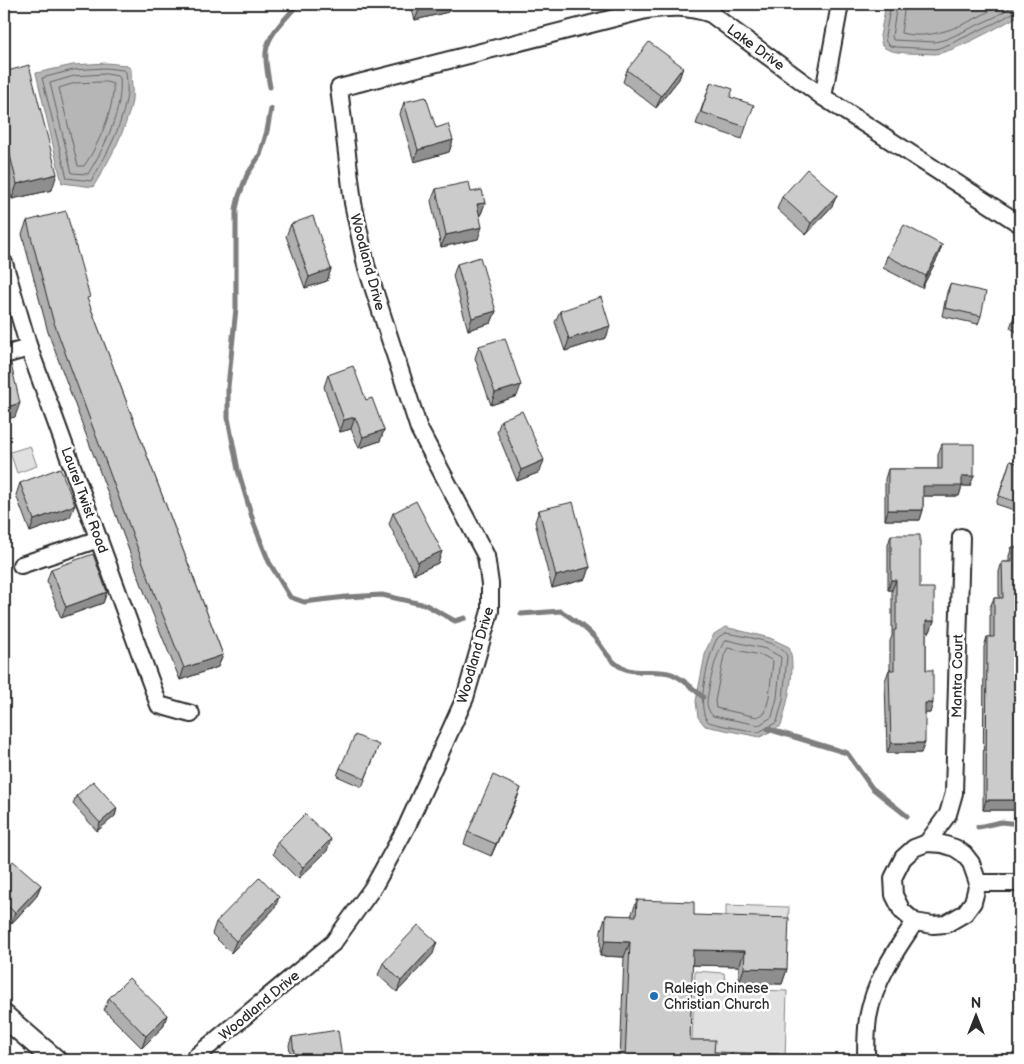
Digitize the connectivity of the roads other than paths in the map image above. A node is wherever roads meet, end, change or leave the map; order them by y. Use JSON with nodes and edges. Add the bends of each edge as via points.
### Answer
{"nodes":[{"id":1,"x":840,"y":4,"type":"edge"},
{"id":2,"x":338,"y":88,"type":"joint"},
{"id":3,"x":823,"y":97,"type":"junction"},
{"id":4,"x":1020,"y":224,"type":"edge"},
{"id":5,"x":4,"y":263,"type":"edge"},
{"id":6,"x":29,"y":348,"type":"junction"},
{"id":7,"x":4,"y":355,"type":"edge"},
{"id":8,"x":961,"y":537,"type":"dead end"},
{"id":9,"x":99,"y":539,"type":"junction"},
{"id":10,"x":22,"y":565,"type":"dead end"},
{"id":11,"x":191,"y":714,"type":"dead end"},
{"id":12,"x":948,"y":814,"type":"junction"},
{"id":13,"x":927,"y":843,"type":"junction"},
{"id":14,"x":955,"y":848,"type":"junction"},
{"id":15,"x":978,"y":883,"type":"junction"},
{"id":16,"x":1020,"y":884,"type":"edge"},
{"id":17,"x":915,"y":922,"type":"junction"},
{"id":18,"x":4,"y":1016,"type":"edge"},
{"id":19,"x":54,"y":1060,"type":"edge"},
{"id":20,"x":192,"y":1060,"type":"edge"},
{"id":21,"x":866,"y":1060,"type":"edge"}],
"edges":[{"from":1,"to":3,"type":"street"},
{"from":2,"to":3,"type":"street","name":"Lake Drive","via":[[646,10],[670,7],[691,8],[711,14]]},
{"from":2,"to":20,"type":"street","name":"Woodland Drive","via":[[353,204],[366,265],[419,429],[486,556],[490,611],[465,698],[407,826],[374,886],[333,943]]},
{"from":3,"to":4,"type":"street","name":"Lake Drive"},
{"from":5,"to":6,"type":"street","name":"Laurel Twist Road"},
{"from":6,"to":7,"type":"street"},
{"from":6,"to":9,"type":"street","name":"Laurel Twist Road"},
{"from":8,"to":12,"type":"street","name":"Mantra Court","via":[[954,786]]},
{"from":9,"to":10,"type":"street"},
{"from":9,"to":11,"type":"street","name":"Laurel Twist Road","via":[[159,705]]},
{"from":12,"to":13,"type":"street","name":"Mantra Court"},
{"from":12,"to":14,"type":"street","name":"Mantra Court"},
{"from":13,"to":14,"type":"street"},
{"from":13,"to":17,"type":"street","via":[[914,848],[903,858],[893,878],[894,895],[902,911]]},
{"from":14,"to":15,"type":"street","via":[[971,863]]},
{"from":15,"to":16,"type":"street"},
{"from":15,"to":17,"type":"street","via":[[973,902],[955,920],[934,925]]},
{"from":17,"to":21,"type":"street","via":[[888,966],[872,1002]]},
{"from":18,"to":19,"type":"main road"}]}
